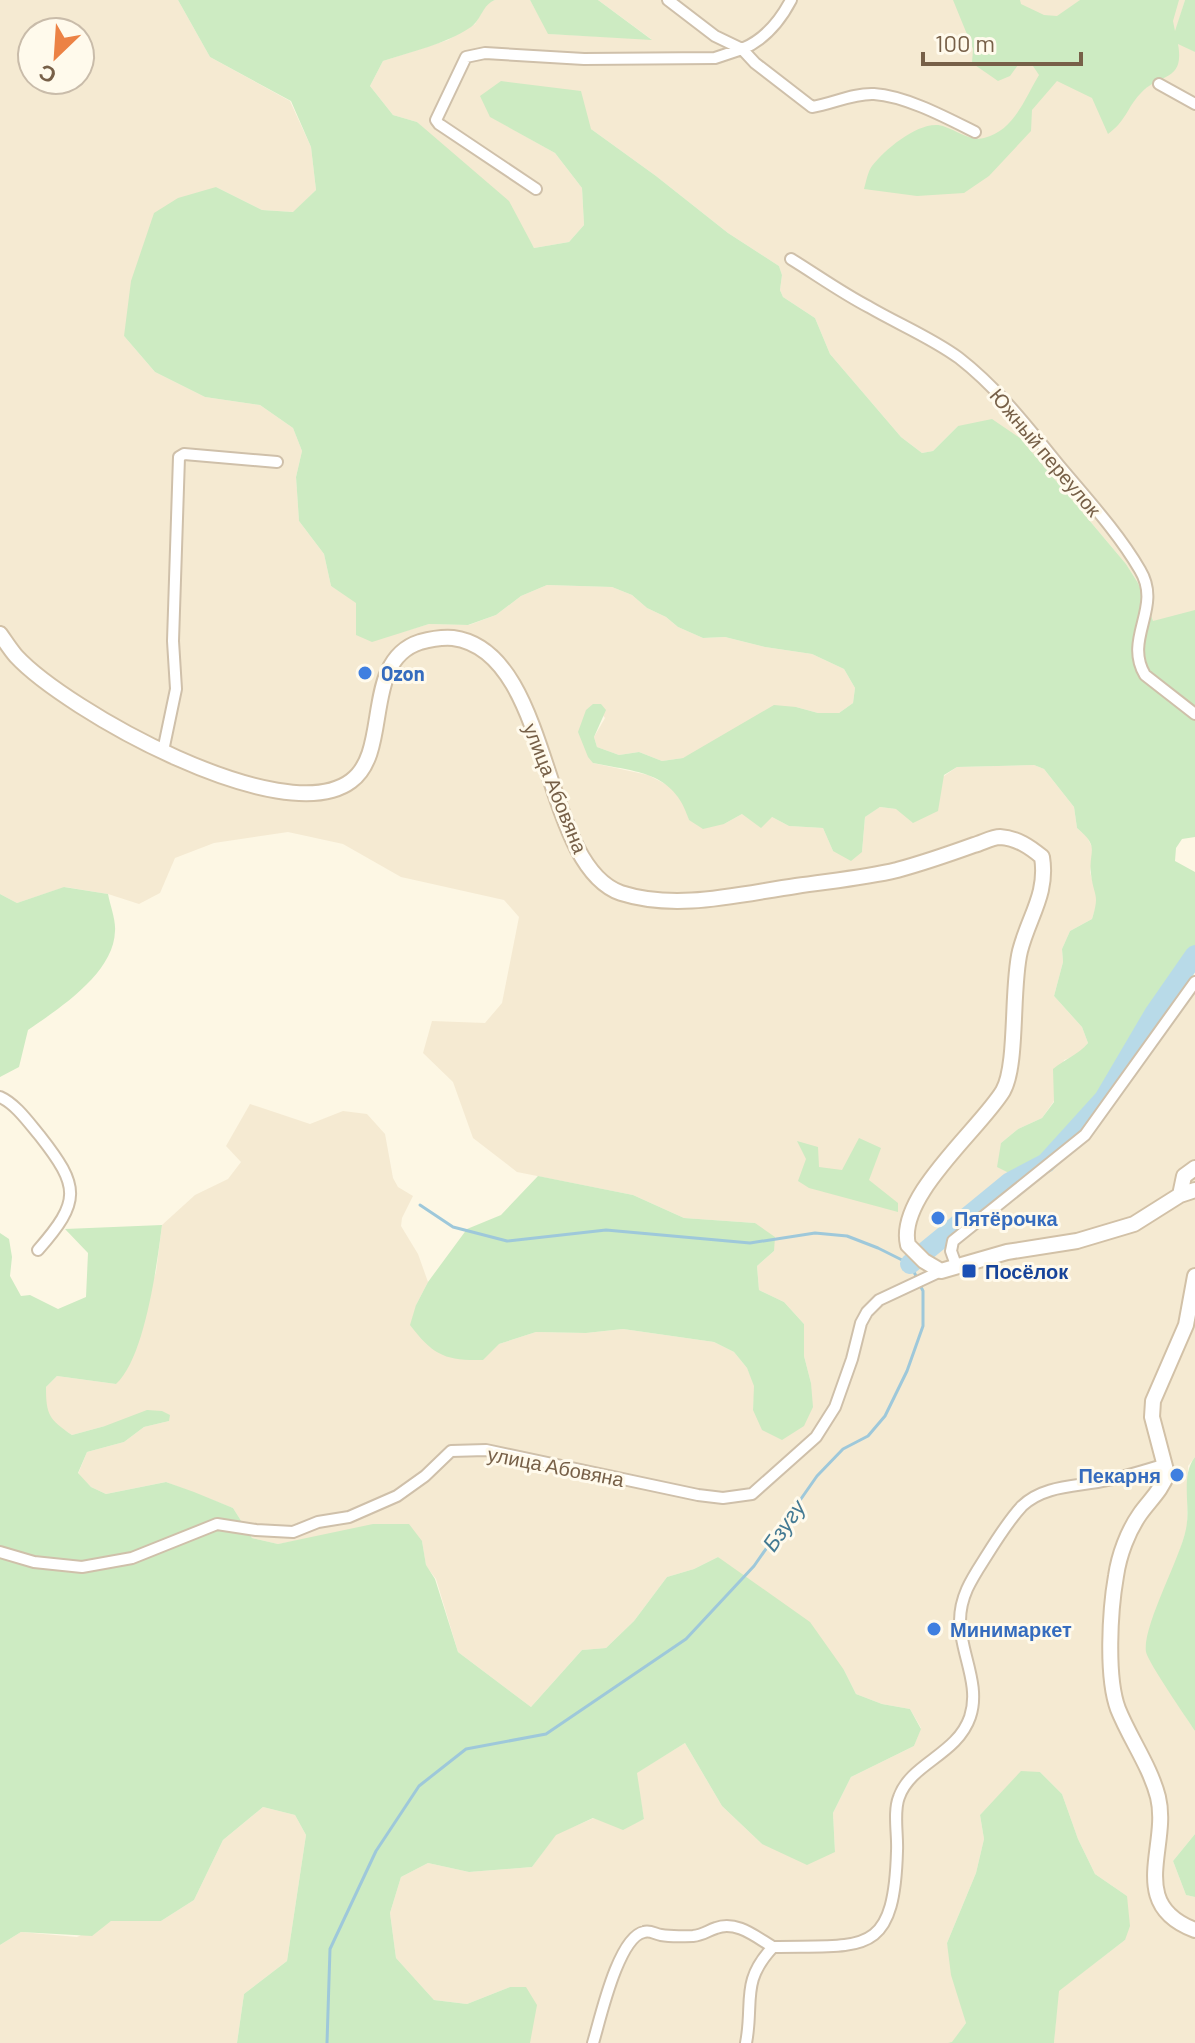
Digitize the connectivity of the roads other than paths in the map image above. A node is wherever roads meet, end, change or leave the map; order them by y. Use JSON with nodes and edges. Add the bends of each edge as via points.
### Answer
{"nodes":[{"id":1,"x":668,"y":0,"type":"edge"},
{"id":2,"x":791,"y":0,"type":"edge"},
{"id":3,"x":742,"y":49,"type":"junction"},
{"id":4,"x":1159,"y":84,"type":"dead end"},
{"id":5,"x":1195,"y":104,"type":"edge"},
{"id":6,"x":975,"y":132,"type":"dead end"},
{"id":7,"x":536,"y":189,"type":"dead end"},
{"id":8,"x":791,"y":259,"type":"dead end"},
{"id":9,"x":277,"y":462,"type":"dead end"},
{"id":10,"x":0,"y":634,"type":"edge"},
{"id":11,"x":1195,"y":714,"type":"edge"},
{"id":12,"x":163,"y":751,"type":"junction"},
{"id":13,"x":1195,"y":982,"type":"edge"},
{"id":14,"x":0,"y":1097,"type":"edge"},
{"id":15,"x":1195,"y":1168,"type":"edge"},
{"id":16,"x":1195,"y":1190,"type":"edge"},
{"id":17,"x":1180,"y":1195,"type":"junction"},
{"id":18,"x":38,"y":1250,"type":"dead end"},
{"id":19,"x":956,"y":1265,"type":"junction"},
{"id":20,"x":941,"y":1271,"type":"junction"},
{"id":21,"x":1195,"y":1276,"type":"edge"},
{"id":22,"x":1166,"y":1464,"type":"junction"},
{"id":23,"x":0,"y":1552,"type":"edge"},
{"id":24,"x":1195,"y":1930,"type":"edge"},
{"id":25,"x":773,"y":1947,"type":"junction"},
{"id":26,"x":593,"y":2043,"type":"edge"},
{"id":27,"x":746,"y":2043,"type":"edge"}],
"edges":[{"from":1,"to":3,"type":"street","via":[[715,36]]},
{"from":2,"to":3,"type":"street","via":[[770,30]]},
{"from":3,"to":6,"type":"street","via":[[812,107],[875,94]]},
{"from":3,"to":7,"type":"street","via":[[715,58],[485,53],[466,57],[436,120]]},
{"from":4,"to":5,"type":"street"},
{"from":8,"to":11,"type":"street","name":"Южный переулок","via":[[955,356],[1013,410],[1141,572],[1149,605],[1136,656],[1145,675]]},
{"from":9,"to":12,"type":"street","via":[[179,457],[176,689]]},
{"from":10,"to":12,"type":"street","name":"улица Абовяна","via":[[17,657],[57,690]]},
{"from":12,"to":20,"type":"street","name":"улица Абовяна","via":[[271,790],[336,790],[358,775],[373,741],[393,660],[409,646],[454,638],[480,647],[501,664],[517,690],[579,850],[600,879],[620,892],[693,901],[896,870],[998,837],[1025,844],[1042,857],[1045,876],[1020,950],[1008,1078],[995,1102],[931,1178],[906,1237],[918,1256]]},
{"from":13,"to":19,"type":"street","via":[[1085,1135],[953,1241]]},
{"from":14,"to":18,"type":"street","via":[[20,1112],[63,1166],[70,1189],[67,1211]]},
{"from":15,"to":17,"type":"street","name":"улица Абовяна","via":[[1184,1176]]},
{"from":16,"to":17,"type":"street","name":"улица Абовяна"},
{"from":17,"to":19,"type":"street","name":"улица Абовяна","via":[[1134,1224]]},
{"from":19,"to":20,"type":"street","name":"улица Абовяна"},
{"from":20,"to":23,"type":"street","name":"улица Абовяна","via":[[879,1300],[867,1312],[835,1407],[816,1437],[752,1494],[698,1495],[486,1450],[451,1451],[397,1496],[349,1517],[293,1532],[217,1524],[132,1558],[82,1567]]},
{"from":21,"to":22,"type":"street","via":[[1186,1325],[1153,1401],[1152,1417]]},
{"from":22,"to":24,"type":"street","via":[[1164,1484],[1129,1533],[1116,1575],[1111,1681],[1159,1801],[1153,1868],[1158,1898],[1167,1913]]},
{"from":22,"to":25,"type":"street","via":[[1044,1491],[1023,1505],[965,1589],[960,1626],[972,1682],[971,1716],[955,1743],[907,1781],[898,1800],[893,1902],[885,1925],[854,1944]]},
{"from":25,"to":26,"type":"street","via":[[738,1927],[678,1937],[646,1930],[630,1941],[610,1983]]},
{"from":25,"to":27,"type":"street","via":[[760,1961],[750,1986]]}]}
